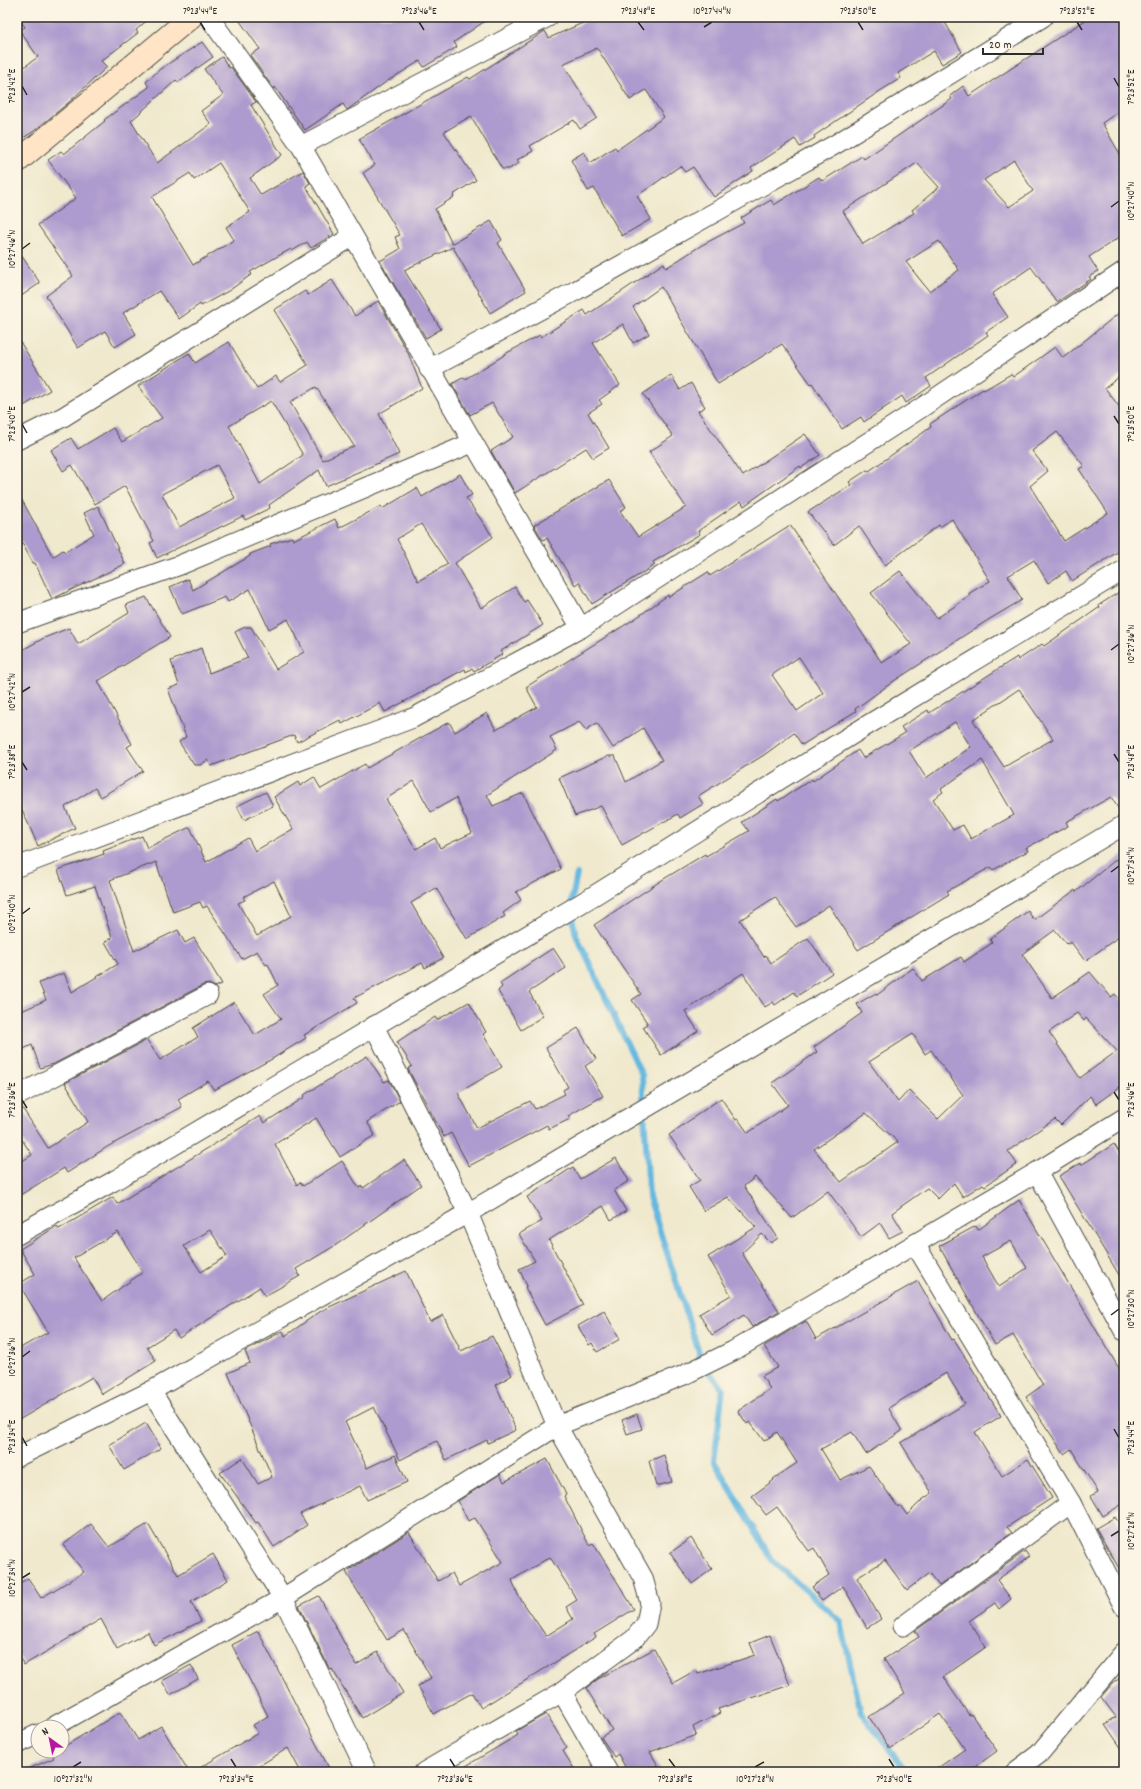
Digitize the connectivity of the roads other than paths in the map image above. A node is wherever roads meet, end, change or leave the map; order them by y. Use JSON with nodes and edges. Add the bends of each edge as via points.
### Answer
{"nodes":[{"id":1,"x":192,"y":17,"type":"edge"},
{"id":2,"x":209,"y":17,"type":"edge"},
{"id":3,"x":548,"y":17,"type":"edge"},
{"id":4,"x":1043,"y":17,"type":"edge"},
{"id":5,"x":301,"y":146,"type":"junction"},
{"id":6,"x":17,"y":162,"type":"edge"},
{"id":7,"x":353,"y":236,"type":"junction"},
{"id":8,"x":1124,"y":271,"type":"edge"},
{"id":9,"x":429,"y":369,"type":"junction"},
{"id":10,"x":17,"y":440,"type":"edge"},
{"id":11,"x":472,"y":443,"type":"junction"},
{"id":12,"x":1124,"y":570,"type":"edge"},
{"id":13,"x":18,"y":618,"type":"edge"},
{"id":14,"x":581,"y":628,"type":"junction"},
{"id":15,"x":1124,"y":825,"type":"edge"},
{"id":16,"x":17,"y":867,"type":"edge"},
{"id":17,"x":208,"y":995,"type":"dead end"},
{"id":18,"x":374,"y":1026,"type":"junction"},
{"id":19,"x":17,"y":1096,"type":"edge"},
{"id":20,"x":1124,"y":1118,"type":"edge"},
{"id":21,"x":1037,"y":1172,"type":"junction"},
{"id":22,"x":468,"y":1213,"type":"junction"},
{"id":23,"x":17,"y":1234,"type":"edge"},
{"id":24,"x":915,"y":1244,"type":"junction"},
{"id":25,"x":1124,"y":1331,"type":"edge"},
{"id":26,"x":150,"y":1391,"type":"junction"},
{"id":27,"x":557,"y":1426,"type":"junction"},
{"id":28,"x":17,"y":1457,"type":"edge"},
{"id":29,"x":1071,"y":1503,"type":"junction"},
{"id":30,"x":283,"y":1598,"type":"junction"},
{"id":31,"x":1124,"y":1607,"type":"edge"},
{"id":32,"x":904,"y":1626,"type":"dead end"},
{"id":33,"x":1124,"y":1652,"type":"edge"},
{"id":34,"x":562,"y":1692,"type":"junction"},
{"id":35,"x":67,"y":1719,"type":"edge"},
{"id":36,"x":30,"y":1738,"type":"edge"},
{"id":37,"x":17,"y":1744,"type":"edge"},
{"id":38,"x":368,"y":1772,"type":"edge"},
{"id":39,"x":424,"y":1772,"type":"edge"},
{"id":40,"x":608,"y":1772,"type":"edge"},
{"id":41,"x":1015,"y":1772,"type":"edge"}],
"edges":[{"from":1,"to":6,"type":"main road"},
{"from":2,"to":5,"type":"street"},
{"from":3,"to":5,"type":"street"},
{"from":4,"to":9,"type":"street","via":[[836,144],[577,290]]},
{"from":5,"to":7,"type":"street"},
{"from":7,"to":9,"type":"street"},
{"from":7,"to":10,"type":"street","via":[[63,417]]},
{"from":8,"to":14,"type":"street","via":[[921,408]]},
{"from":9,"to":11,"type":"street"},
{"from":11,"to":13,"type":"street","via":[[180,566]]},
{"from":11,"to":14,"type":"street"},
{"from":12,"to":18,"type":"street","via":[[866,726],[590,898]]},
{"from":14,"to":16,"type":"street","via":[[413,718]]},
{"from":15,"to":22,"type":"street"},
{"from":17,"to":19,"type":"street"},
{"from":18,"to":22,"type":"street"},
{"from":18,"to":23,"type":"street","via":[[112,1182]]},
{"from":20,"to":21,"type":"street"},
{"from":21,"to":24,"type":"street"},
{"from":21,"to":25,"type":"street"},
{"from":22,"to":26,"type":"street"},
{"from":22,"to":27,"type":"street"},
{"from":24,"to":27,"type":"street","via":[[733,1352],[684,1375]]},
{"from":24,"to":29,"type":"street"},
{"from":26,"to":28,"type":"street"},
{"from":26,"to":30,"type":"street"},
{"from":27,"to":30,"type":"street"},
{"from":27,"to":34,"type":"street","via":[[643,1578],[650,1603],[646,1624],[634,1639]]},
{"from":29,"to":31,"type":"street"},
{"from":29,"to":32,"type":"street"},
{"from":30,"to":35,"type":"street"},
{"from":30,"to":38,"type":"street"},
{"from":33,"to":41,"type":"street","via":[[1040,1754]]},
{"from":34,"to":39,"type":"street"},
{"from":34,"to":40,"type":"street"},
{"from":36,"to":37,"type":"street"}]}
